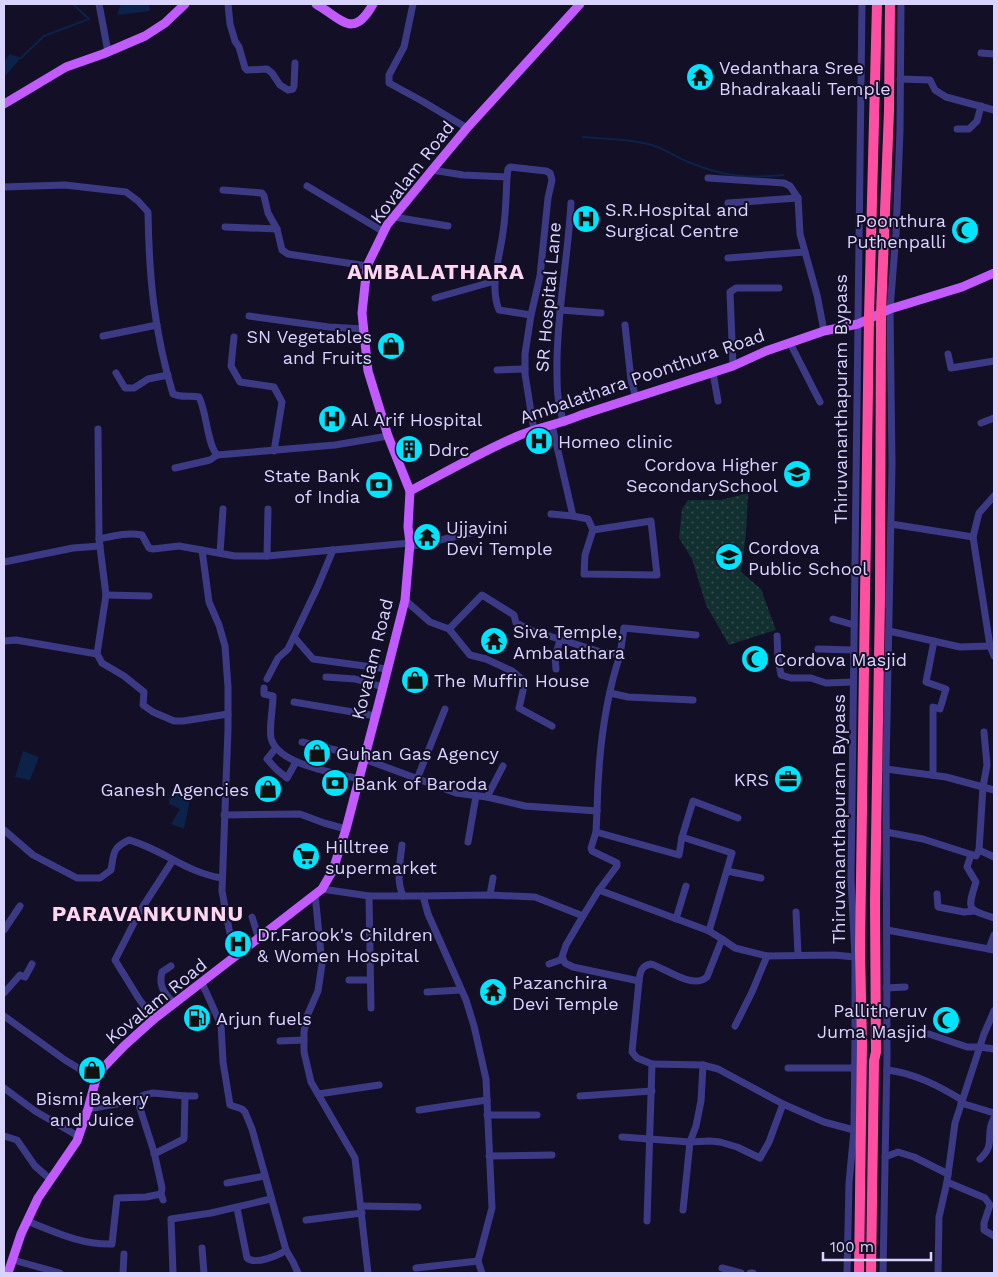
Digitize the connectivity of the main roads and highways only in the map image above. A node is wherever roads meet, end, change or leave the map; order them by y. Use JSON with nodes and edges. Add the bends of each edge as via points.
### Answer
{"nodes":[{"id":1,"x":185,"y":4,"type":"edge"},
{"id":2,"x":316,"y":4,"type":"edge"},
{"id":3,"x":373,"y":4,"type":"edge"},
{"id":4,"x":877,"y":4,"type":"edge"},
{"id":5,"x":890,"y":4,"type":"edge"},
{"id":6,"x":574,"y":6,"type":"edge"},
{"id":7,"x":4,"y":104,"type":"edge"},
{"id":8,"x":994,"y":273,"type":"edge"},
{"id":9,"x":886,"y":311,"type":"junction"},
{"id":10,"x":870,"y":318,"type":"junction"},
{"id":11,"x":410,"y":491,"type":"junction"},
{"id":12,"x":7,"y":1271,"type":"edge"},
{"id":13,"x":859,"y":1273,"type":"edge"},
{"id":14,"x":871,"y":1273,"type":"edge"}],
"edges":[{"from":1,"to":7,"type":"main road","via":[[145,36],[66,67]]},
{"from":2,"to":3,"type":"main road","via":[[350,24],[362,21]]},
{"from":4,"to":10,"type":"highway","name":"Thiruvananthapuram Bypass"},
{"from":5,"to":9,"type":"highway"},
{"from":6,"to":11,"type":"main road","name":"Kovalam Road","via":[[394,217],[367,266],[362,313],[368,371],[388,436]]},
{"from":8,"to":9,"type":"main road","name":"Ambalathara Poonthura Road","via":[[962,288]]},
{"from":9,"to":10,"type":"main road","name":"Ambalathara Poonthura Road"},
{"from":9,"to":14,"type":"highway"},
{"from":10,"to":11,"type":"main road","name":"Ambalathara Poonthura Road","via":[[790,342],[713,373],[520,435]]},
{"from":10,"to":13,"type":"highway","name":"Thiruvananthapuram Bypass","via":[[860,950]]},
{"from":11,"to":12,"type":"main road","name":"Kovalam Road","via":[[405,600],[333,870],[318,892],[154,1019],[102,1069],[78,1136],[38,1198]]}]}
